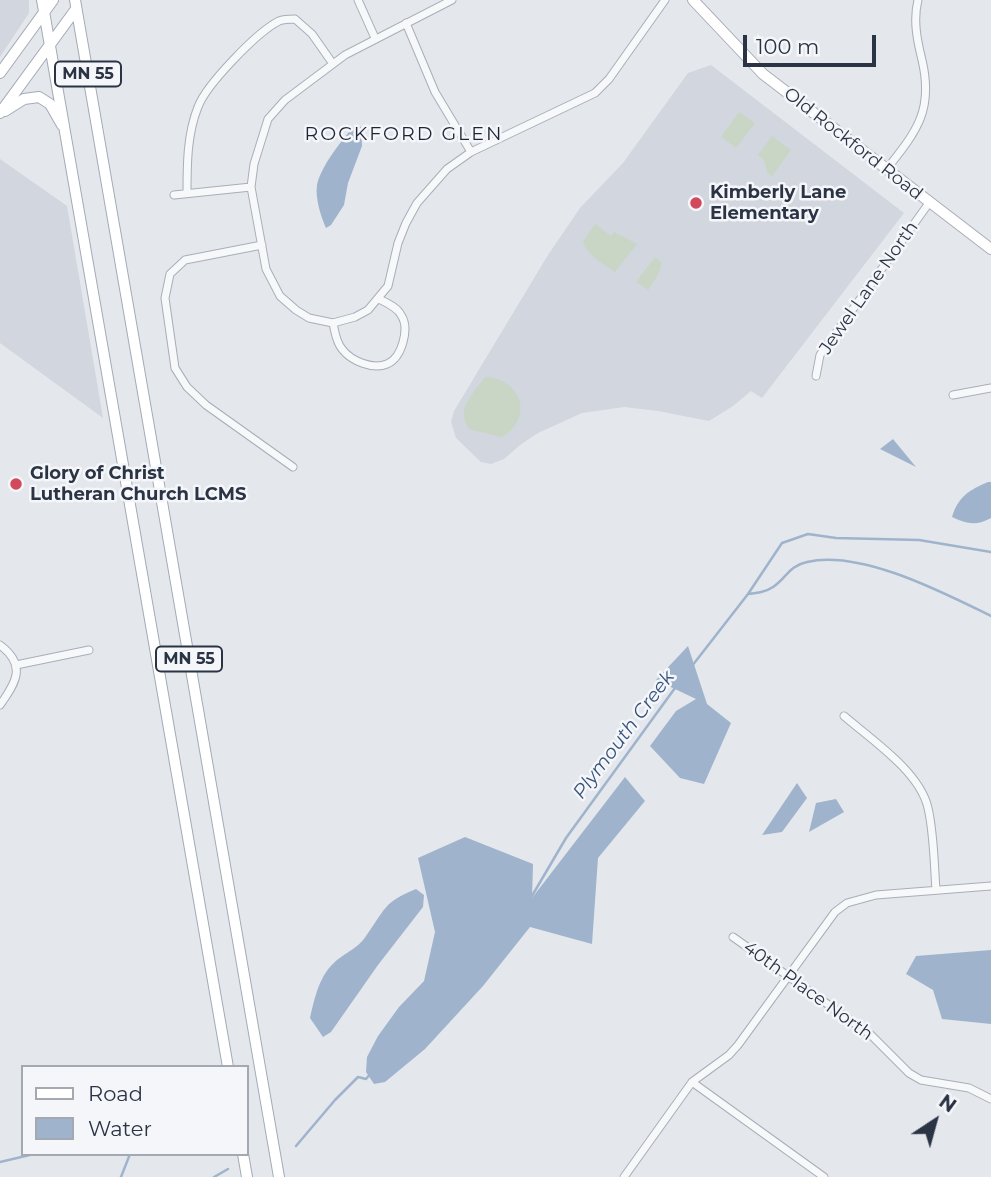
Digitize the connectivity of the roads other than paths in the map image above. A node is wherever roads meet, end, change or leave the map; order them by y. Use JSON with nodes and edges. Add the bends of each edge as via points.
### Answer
{"nodes":[{"id":1,"x":42,"y":0,"type":"edge"},
{"id":2,"x":54,"y":0,"type":"edge"},
{"id":3,"x":358,"y":0,"type":"edge"},
{"id":4,"x":665,"y":0,"type":"edge"},
{"id":5,"x":693,"y":0,"type":"edge"},
{"id":6,"x":918,"y":0,"type":"edge"},
{"id":7,"x":448,"y":1,"type":"edge"},
{"id":8,"x":78,"y":3,"type":"edge"},
{"id":9,"x":44,"y":12,"type":"junction"},
{"id":10,"x":406,"y":23,"type":"junction"},
{"id":11,"x":375,"y":38,"type":"junction"},
{"id":12,"x":50,"y":44,"type":"junction"},
{"id":13,"x":332,"y":64,"type":"junction"},
{"id":14,"x":0,"y":74,"type":"edge"},
{"id":15,"x":0,"y":114,"type":"edge"},
{"id":16,"x":65,"y":130,"type":"junction"},
{"id":17,"x":471,"y":152,"type":"junction"},
{"id":18,"x":886,"y":170,"type":"junction"},
{"id":19,"x":251,"y":187,"type":"junction"},
{"id":20,"x":187,"y":193,"type":"junction"},
{"id":21,"x":174,"y":195,"type":"dead end"},
{"id":22,"x":929,"y":203,"type":"junction"},
{"id":23,"x":262,"y":246,"type":"junction"},
{"id":24,"x":991,"y":249,"type":"edge"},
{"id":25,"x":379,"y":299,"type":"junction"},
{"id":26,"x":333,"y":323,"type":"junction"},
{"id":27,"x":816,"y":376,"type":"dead end"},
{"id":28,"x":991,"y":388,"type":"edge"},
{"id":29,"x":953,"y":395,"type":"dead end"},
{"id":30,"x":293,"y":467,"type":"dead end"},
{"id":31,"x":0,"y":645,"type":"edge"},
{"id":32,"x":89,"y":650,"type":"dead end"},
{"id":33,"x":16,"y":666,"type":"junction"},
{"id":34,"x":0,"y":705,"type":"edge"},
{"id":35,"x":844,"y":716,"type":"dead end"},
{"id":36,"x":991,"y":886,"type":"edge"},
{"id":37,"x":936,"y":890,"type":"junction"},
{"id":38,"x":733,"y":937,"type":"dead end"},
{"id":39,"x":787,"y":976,"type":"junction"},
{"id":40,"x":228,"y":1065,"type":"edge"},
{"id":41,"x":692,"y":1082,"type":"junction"},
{"id":42,"x":991,"y":1099,"type":"edge"},
{"id":43,"x":243,"y":1156,"type":"edge"},
{"id":44,"x":247,"y":1177,"type":"edge"},
{"id":45,"x":279,"y":1177,"type":"edge"},
{"id":46,"x":624,"y":1177,"type":"edge"},
{"id":47,"x":824,"y":1177,"type":"edge"}],
"edges":[{"from":1,"to":9,"type":"main road","number":"MN 55"},
{"from":2,"to":9,"type":"main road"},
{"from":3,"to":11,"type":"street"},
{"from":4,"to":17,"type":"street","via":[[595,93]]},
{"from":5,"to":18,"type":"main road","name":"Old Rockford Road","via":[[763,75]]},
{"from":6,"to":18,"type":"street","via":[[915,24],[926,77],[924,110],[918,127]]},
{"from":7,"to":10,"type":"street"},
{"from":8,"to":12,"type":"main road"},
{"from":8,"to":45,"type":"main road","number":"MN 55"},
{"from":9,"to":12,"type":"main road","number":"MN 55"},
{"from":9,"to":14,"type":"main road"},
{"from":10,"to":11,"type":"street"},
{"from":10,"to":17,"type":"street","via":[[435,92]]},
{"from":11,"to":13,"type":"street"},
{"from":12,"to":15,"type":"main road"},
{"from":12,"to":16,"type":"main road","number":"MN 55"},
{"from":13,"to":19,"type":"street","via":[[268,119]]},
{"from":13,"to":20,"type":"street","via":[[312,34],[295,19],[282,19],[270,26],[242,51],[198,107]]},
{"from":15,"to":16,"type":"main road","via":[[24,99],[39,97],[50,104]]},
{"from":16,"to":40,"type":"main road","number":"MN 55"},
{"from":17,"to":25,"type":"street","via":[[447,169],[417,203],[397,243],[387,286]]},
{"from":18,"to":22,"type":"main road","name":"Old Rockford Road"},
{"from":19,"to":20,"type":"street"},
{"from":19,"to":23,"type":"street"},
{"from":20,"to":21,"type":"street"},
{"from":22,"to":24,"type":"main road","name":"Old Rockford Road"},
{"from":22,"to":27,"type":"street","name":"Jewel Lane North","via":[[820,355]]},
{"from":23,"to":26,"type":"street","via":[[266,269],[280,296],[309,318]]},
{"from":23,"to":30,"type":"street","via":[[185,260],[170,274],[165,298],[175,368],[187,387]]},
{"from":25,"to":26,"type":"street","via":[[355,317]]},
{"from":25,"to":26,"type":"street","via":[[401,313],[405,324],[398,355],[388,364],[357,361],[342,349]]},
{"from":28,"to":29,"type":"street"},
{"from":31,"to":33,"type":"street"},
{"from":32,"to":33,"type":"street"},
{"from":33,"to":34,"type":"street","via":[[15,681]]},
{"from":35,"to":37,"type":"street","via":[[904,769],[922,792],[930,820]]},
{"from":36,"to":37,"type":"street"},
{"from":37,"to":39,"type":"street","via":[[876,895],[847,903],[825,923]]},
{"from":38,"to":39,"type":"street","name":"40th Place North"},
{"from":39,"to":41,"type":"street","via":[[729,1055]]},
{"from":39,"to":42,"type":"street","name":"40th Place North","via":[[871,1035],[909,1073],[922,1080],[969,1088]]},
{"from":41,"to":46,"type":"street"},
{"from":41,"to":47,"type":"street"},
{"from":43,"to":44,"type":"main road"}]}
